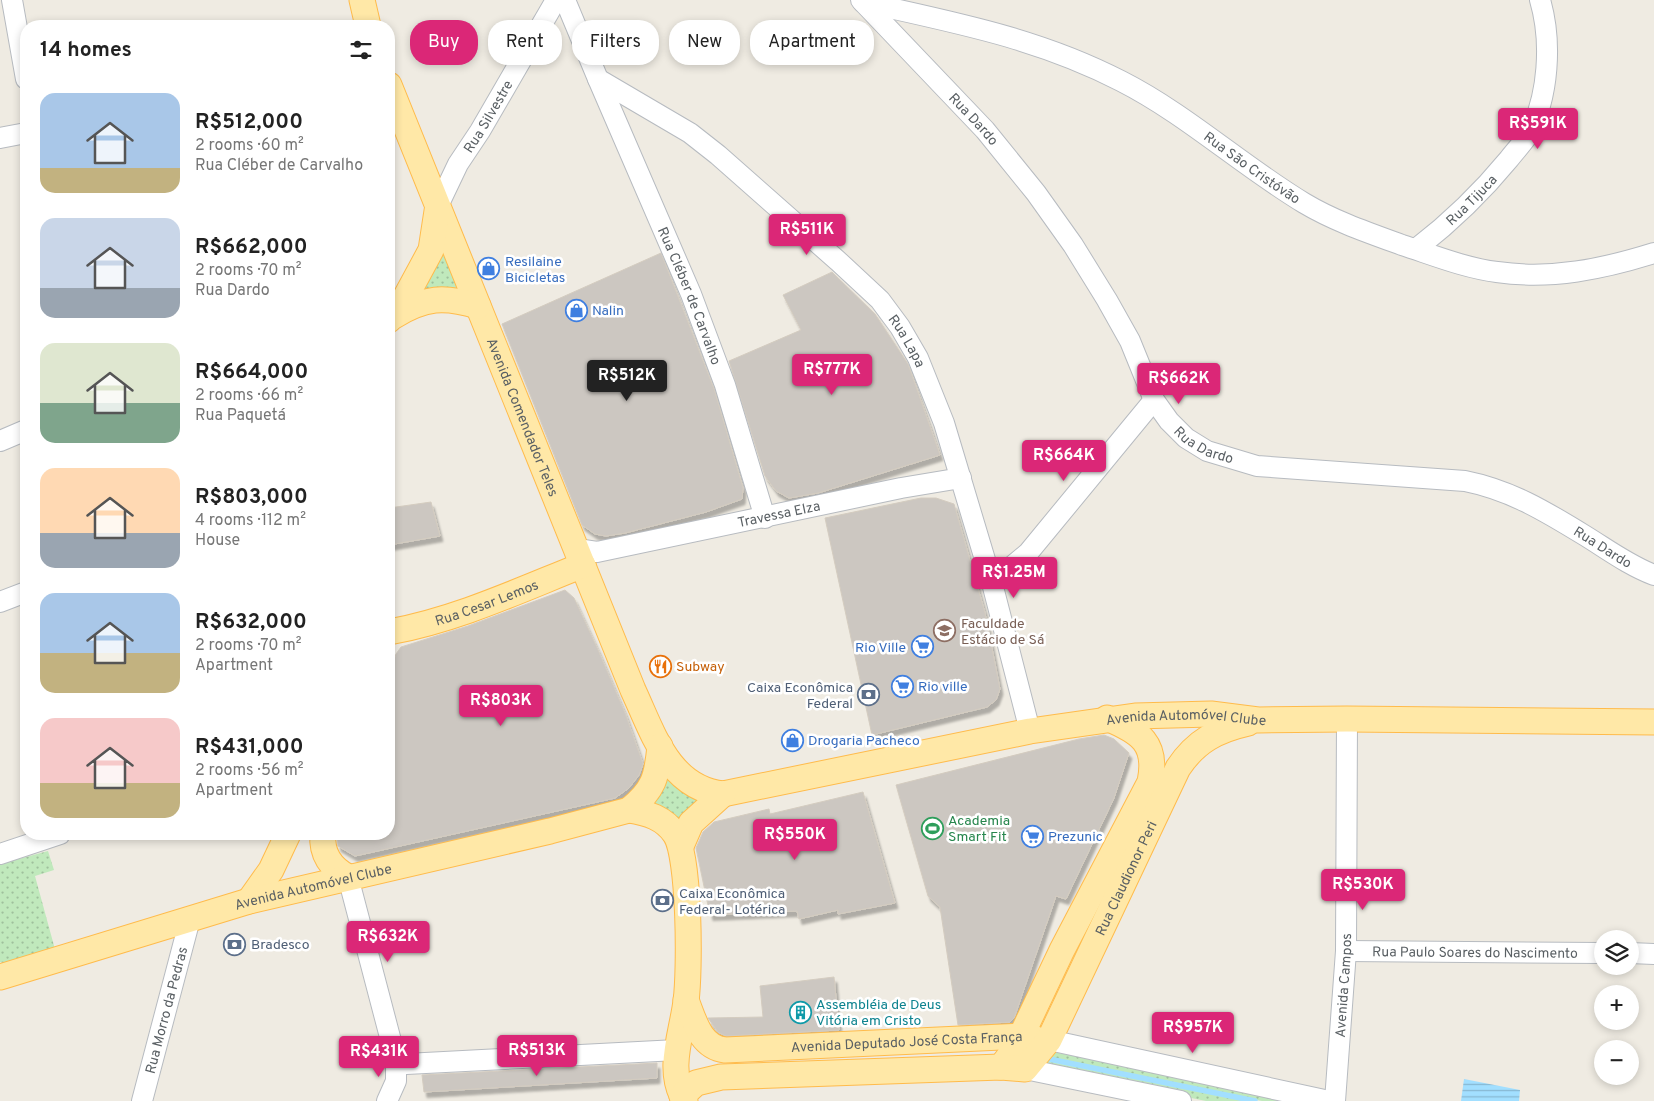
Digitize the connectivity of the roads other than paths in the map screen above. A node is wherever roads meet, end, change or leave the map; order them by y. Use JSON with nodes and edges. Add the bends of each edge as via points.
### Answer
{"nodes":[{"id":1,"x":12,"y":0,"type":"edge"},
{"id":2,"x":362,"y":0,"type":"edge"},
{"id":3,"x":556,"y":0,"type":"edge"},
{"id":4,"x":565,"y":0,"type":"edge"},
{"id":5,"x":1540,"y":0,"type":"edge"},
{"id":6,"x":862,"y":1,"type":"edge"},
{"id":7,"x":367,"y":20,"type":"edge"},
{"id":8,"x":20,"y":46,"type":"edge"},
{"id":9,"x":598,"y":79,"type":"junction"},
{"id":10,"x":395,"y":101,"type":"edge"},
{"id":11,"x":20,"y":134,"type":"edge"},
{"id":12,"x":0,"y":138,"type":"edge"},
{"id":13,"x":437,"y":208,"type":"junction"},
{"id":14,"x":1416,"y":249,"type":"junction"},
{"id":15,"x":1654,"y":253,"type":"edge"},
{"id":16,"x":478,"y":306,"type":"junction"},
{"id":17,"x":395,"y":313,"type":"edge"},
{"id":18,"x":395,"y":316,"type":"edge"},
{"id":19,"x":1154,"y":400,"type":"junction"},
{"id":20,"x":20,"y":433,"type":"edge"},
{"id":21,"x":0,"y":441,"type":"edge"},
{"id":22,"x":961,"y":478,"type":"junction"},
{"id":23,"x":765,"y":518,"type":"junction"},
{"id":24,"x":586,"y":556,"type":"junction"},
{"id":25,"x":1654,"y":575,"type":"edge"},
{"id":26,"x":992,"y":582,"type":"junction"},
{"id":27,"x":20,"y":594,"type":"edge"},
{"id":28,"x":0,"y":602,"type":"edge"},
{"id":29,"x":395,"y":617,"type":"edge"},
{"id":30,"x":395,"y":631,"type":"edge"},
{"id":31,"x":1107,"y":718,"type":"junction"},
{"id":32,"x":1347,"y":719,"type":"junction"},
{"id":33,"x":1258,"y":720,"type":"junction"},
{"id":34,"x":1654,"y":722,"type":"edge"},
{"id":35,"x":1030,"y":731,"type":"junction"},
{"id":36,"x":660,"y":746,"type":"junction"},
{"id":37,"x":723,"y":794,"type":"junction"},
{"id":38,"x":630,"y":810,"type":"junction"},
{"id":39,"x":42,"y":840,"type":"edge"},
{"id":40,"x":285,"y":840,"type":"edge"},
{"id":41,"x":323,"y":840,"type":"edge"},
{"id":42,"x":681,"y":846,"type":"junction"},
{"id":43,"x":0,"y":854,"type":"edge"},
{"id":44,"x":348,"y":877,"type":"junction"},
{"id":45,"x":249,"y":901,"type":"junction"},
{"id":46,"x":190,"y":918,"type":"junction"},
{"id":47,"x":1346,"y":951,"type":"junction"},
{"id":48,"x":1594,"y":953,"type":"edge"},
{"id":49,"x":1639,"y":953,"type":"edge"},
{"id":50,"x":1654,"y":954,"type":"edge"},
{"id":51,"x":0,"y":977,"type":"edge"},
{"id":52,"x":686,"y":1000,"type":"junction"},
{"id":53,"x":1022,"y":1036,"type":"junction"},
{"id":54,"x":1048,"y":1040,"type":"junction"},
{"id":55,"x":677,"y":1050,"type":"junction"},
{"id":56,"x":396,"y":1060,"type":"junction"},
{"id":57,"x":1013,"y":1068,"type":"junction"},
{"id":58,"x":682,"y":1099,"type":"edge"},
{"id":59,"x":142,"y":1101,"type":"edge"},
{"id":60,"x":387,"y":1101,"type":"edge"},
{"id":61,"x":1181,"y":1101,"type":"edge"},
{"id":62,"x":1329,"y":1101,"type":"edge"},
{"id":63,"x":1335,"y":1101,"type":"edge"}],
"edges":[{"from":1,"to":8,"type":"street"},
{"from":2,"to":7,"type":"main road"},
{"from":3,"to":13,"type":"street","name":"Rua Silvestre","via":[[458,164]]},
{"from":4,"to":9,"type":"street","name":"Rua Cléber de Carvalho"},
{"from":5,"to":14,"type":"street","name":"Rua Tijuca","via":[[1545,16],[1546,69],[1540,106],[1528,135],[1490,183],[1447,225]]},
{"from":6,"to":14,"type":"street","name":"Rua São Cristóvão","via":[[1004,34],[1073,57],[1123,82],[1177,115],[1304,203],[1357,229]]},
{"from":6,"to":19,"type":"street","name":"Rua Dardo","via":[[985,130],[1036,193],[1107,300],[1134,350]]},
{"from":9,"to":22,"type":"street","name":"Rua Lapa","via":[[690,133],[718,154],[880,300],[918,358],[933,392]]},
{"from":9,"to":23,"type":"street","name":"Rua Cléber de Carvalho","via":[[691,294],[725,385]]},
{"from":10,"to":13,"type":"main road","name":"Avenida Comendador Teles"},
{"from":11,"to":12,"type":"street"},
{"from":13,"to":16,"type":"main road","name":"Avenida Comendador Teles"},
{"from":13,"to":17,"type":"main road","via":[[431,250]]},
{"from":14,"to":15,"type":"street","name":"Rua São Cristóvão","via":[[1460,264],[1533,275],[1576,273]]},
{"from":16,"to":18,"type":"main road","via":[[444,298],[412,306]]},
{"from":16,"to":24,"type":"main road","name":"Avenida Comendador Teles"},
{"from":19,"to":25,"type":"street","name":"Rua Dardo","via":[[1186,438],[1207,451],[1232,460],[1257,466],[1465,480],[1490,486],[1514,494],[1616,556]]},
{"from":19,"to":26,"type":"street","via":[[1028,553]]},
{"from":20,"to":21,"type":"street"},
{"from":22,"to":23,"type":"street","name":"Travessa Elza"},
{"from":22,"to":26,"type":"street","name":"Rua Lapa"},
{"from":23,"to":24,"type":"street","name":"Travessa Elza"},
{"from":24,"to":29,"type":"main road","name":"Rua Cesar Lemos"},
{"from":24,"to":30,"type":"main road","name":"Rua Cesar Lemos","via":[[452,616]]},
{"from":24,"to":36,"type":"main road","name":"Avenida Comendador Teles","via":[[632,690]]},
{"from":26,"to":35,"type":"street","name":"Rua Lapa"},
{"from":27,"to":28,"type":"street"},
{"from":31,"to":33,"type":"main road","name":"Avenida Automóvel Clube","via":[[1212,714]]},
{"from":31,"to":35,"type":"main road","name":"Avenida Automóvel Clube"},
{"from":31,"to":53,"type":"main road","name":"Rua Claudionor Peri","via":[[1133,730],[1146,744],[1153,767],[1150,782],[1062,950]]},
{"from":32,"to":33,"type":"main road","name":"Avenida Automóvel Clube"},
{"from":32,"to":34,"type":"main road","name":"Avenida Automóvel Clube"},
{"from":32,"to":47,"type":"street","name":"Avenida Campos"},
{"from":33,"to":54,"type":"main road","name":"Rua Claudionor Peri","via":[[1227,728],[1206,738],[1178,768]]},
{"from":35,"to":37,"type":"main road","name":"Avenida Automóvel Clube"},
{"from":36,"to":37,"type":"main road","name":"Avenida Comendador Teles","via":[[674,768],[691,784],[711,793]]},
{"from":36,"to":38,"type":"main road","via":[[658,771],[651,789]]},
{"from":37,"to":42,"type":"main road","via":[[692,823]]},
{"from":38,"to":42,"type":"main road","via":[[662,820]]},
{"from":38,"to":44,"type":"main road","name":"Avenida Automóvel Clube"},
{"from":39,"to":43,"type":"street"},
{"from":40,"to":45,"type":"main road","via":[[271,870]]},
{"from":41,"to":44,"type":"main road","via":[[324,853],[338,872]]},
{"from":42,"to":52,"type":"main road","via":[[688,925]]},
{"from":44,"to":45,"type":"main road","name":"Avenida Automóvel Clube"},
{"from":44,"to":56,"type":"street"},
{"from":45,"to":46,"type":"main road","name":"Avenida Automóvel Clube"},
{"from":46,"to":51,"type":"main road","name":"Avenida Automóvel Clube"},
{"from":46,"to":59,"type":"street","name":"Rua Morro da Pedras"},
{"from":47,"to":48,"type":"street","name":"Rua Paulo Soares do Nascimento"},
{"from":47,"to":63,"type":"street","name":"Avenida Campos"},
{"from":49,"to":50,"type":"street"},
{"from":52,"to":53,"type":"main road","name":"Avenida Deputado José Costa França","via":[[704,1040],[725,1050]]},
{"from":52,"to":55,"type":"main road"},
{"from":53,"to":54,"type":"main road","name":"Avenida Deputado José Costa França"},
{"from":53,"to":57,"type":"main road","name":"Rua Claudionor Peri"},
{"from":54,"to":57,"type":"main road","name":"Rua Claudionor Peri"},
{"from":54,"to":62,"type":"street","name":"Avenida Deputado José Costa França"},
{"from":55,"to":56,"type":"street","via":[[406,1064]]},
{"from":55,"to":58,"type":"main road","via":[[675,1073]]},
{"from":56,"to":60,"type":"street","via":[[396,1081]]},
{"from":57,"to":58,"type":"main road","name":"Avenida Deputado José Costa França","via":[[715,1077],[692,1085]]},
{"from":57,"to":61,"type":"street","name":"Avenida Deputado José Costa França"}]}
